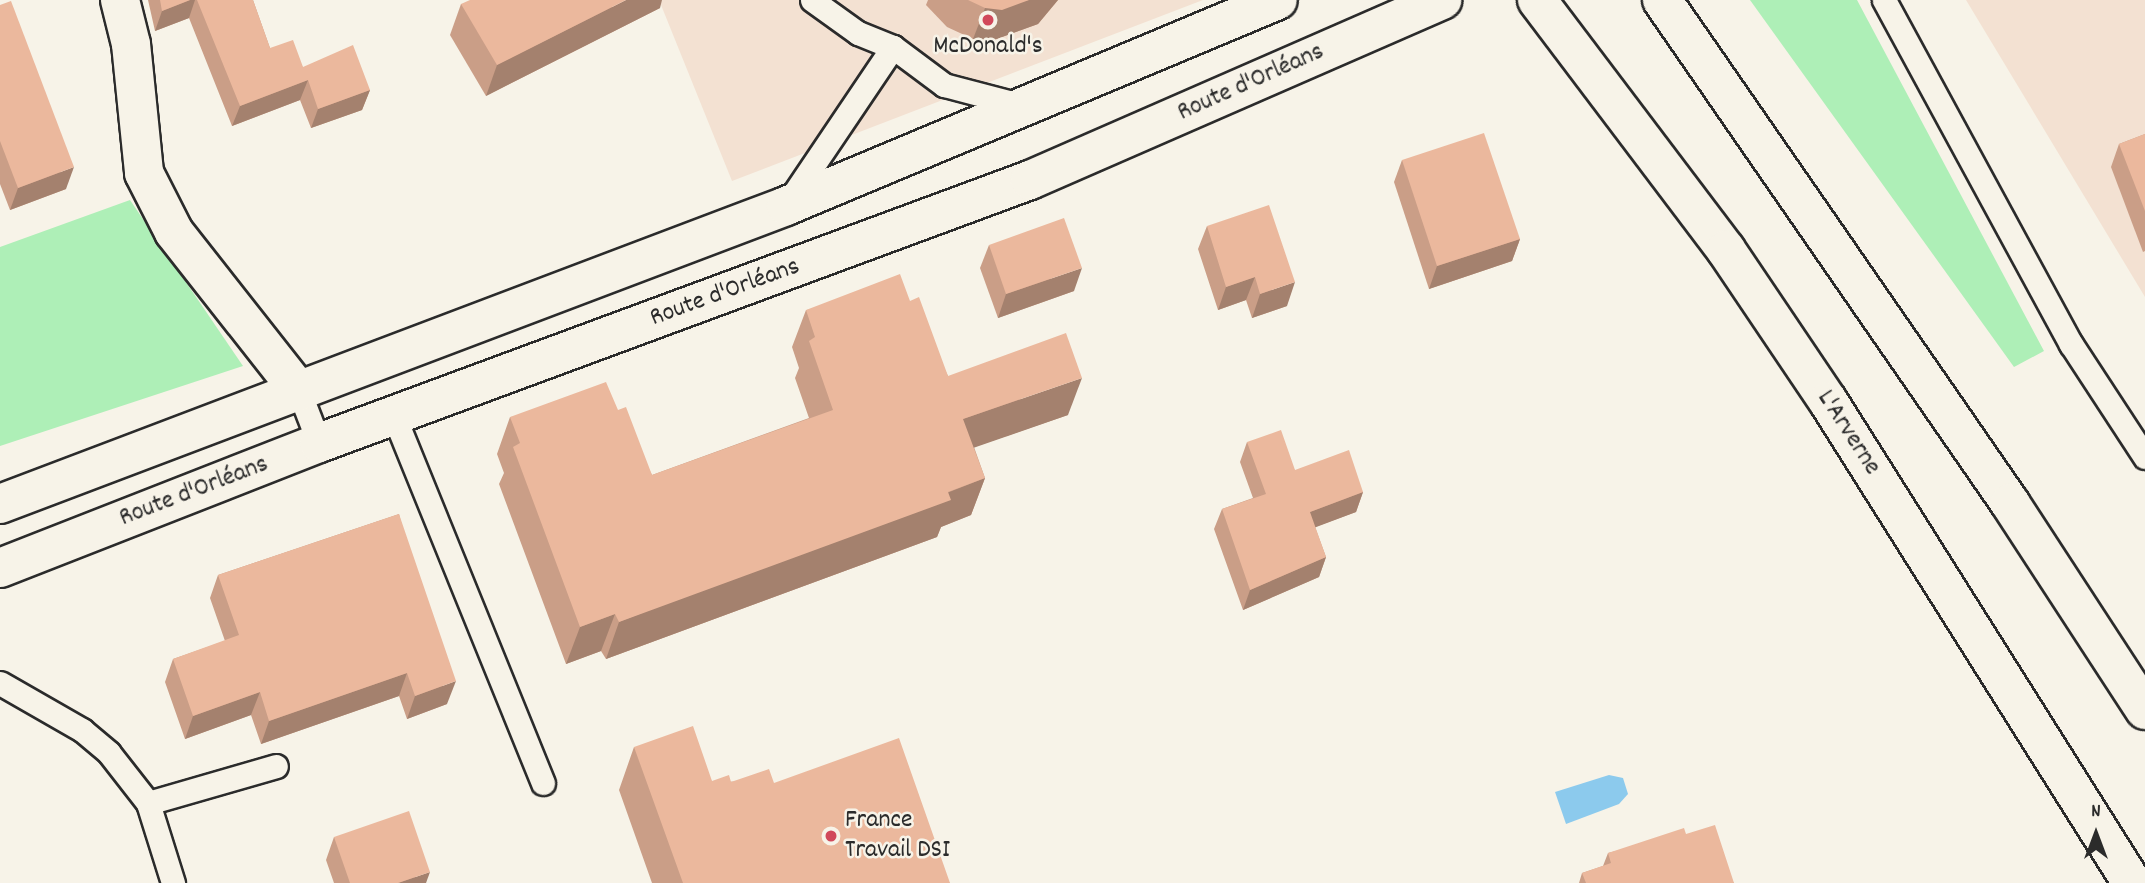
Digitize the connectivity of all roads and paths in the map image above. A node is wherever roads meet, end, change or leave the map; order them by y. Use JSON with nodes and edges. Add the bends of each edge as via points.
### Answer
{"nodes":[{"id":1,"x":120,"y":0,"type":"edge"},
{"id":2,"x":812,"y":0,"type":"edge"},
{"id":3,"x":1278,"y":0,"type":"edge"},
{"id":4,"x":1442,"y":0,"type":"edge"},
{"id":5,"x":1537,"y":0,"type":"edge"},
{"id":6,"x":1662,"y":0,"type":"edge"},
{"id":7,"x":1884,"y":0,"type":"edge"},
{"id":8,"x":893,"y":47,"type":"junction"},
{"id":9,"x":1027,"y":107,"type":"junction"},
{"id":10,"x":786,"y":206,"type":"junction"},
{"id":11,"x":299,"y":391,"type":"junction"},
{"id":12,"x":394,"y":415,"type":"junction"},
{"id":13,"x":319,"y":443,"type":"junction"},
{"id":14,"x":2145,"y":457,"type":"edge"},
{"id":15,"x":0,"y":504,"type":"edge"},
{"id":16,"x":0,"y":568,"type":"edge"},
{"id":17,"x":0,"y":683,"type":"edge"},
{"id":18,"x":2145,"y":710,"type":"edge"},
{"id":19,"x":276,"y":766,"type":"dead end"},
{"id":20,"x":542,"y":783,"type":"dead end"},
{"id":21,"x":148,"y":803,"type":"junction"},
{"id":22,"x":173,"y":883,"type":"edge"},
{"id":23,"x":2132,"y":883,"type":"edge"}],
"edges":[{"from":1,"to":11,"type":"main road","via":[[131,44],[144,173],[174,232]]},
{"from":2,"to":8,"type":"lane","via":[[859,33]]},
{"from":3,"to":9,"type":"main road"},
{"from":4,"to":12,"type":"main road","name":"Route d'Orléans","via":[[1030,180]]},
{"from":5,"to":23,"type":"main road","name":"L'Arverne","via":[[1726,250],[1821,390]]},
{"from":6,"to":18,"type":"main road","via":[[2010,503]]},
{"from":7,"to":14,"type":"lane","via":[[2071,344]]},
{"from":8,"to":9,"type":"lane","via":[[944,85]]},
{"from":8,"to":10,"type":"lane"},
{"from":9,"to":10,"type":"main road"},
{"from":10,"to":11,"type":"main road"},
{"from":11,"to":13,"type":"lane"},
{"from":11,"to":15,"type":"main road"},
{"from":12,"to":13,"type":"main road","name":"Route d'Orléans"},
{"from":12,"to":20,"type":"lane"},
{"from":13,"to":16,"type":"main road","name":"Route d'Orléans"},
{"from":17,"to":21,"type":"lane","via":[[82,730],[109,753]]},
{"from":19,"to":21,"type":"lane"},
{"from":21,"to":22,"type":"lane"}]}
